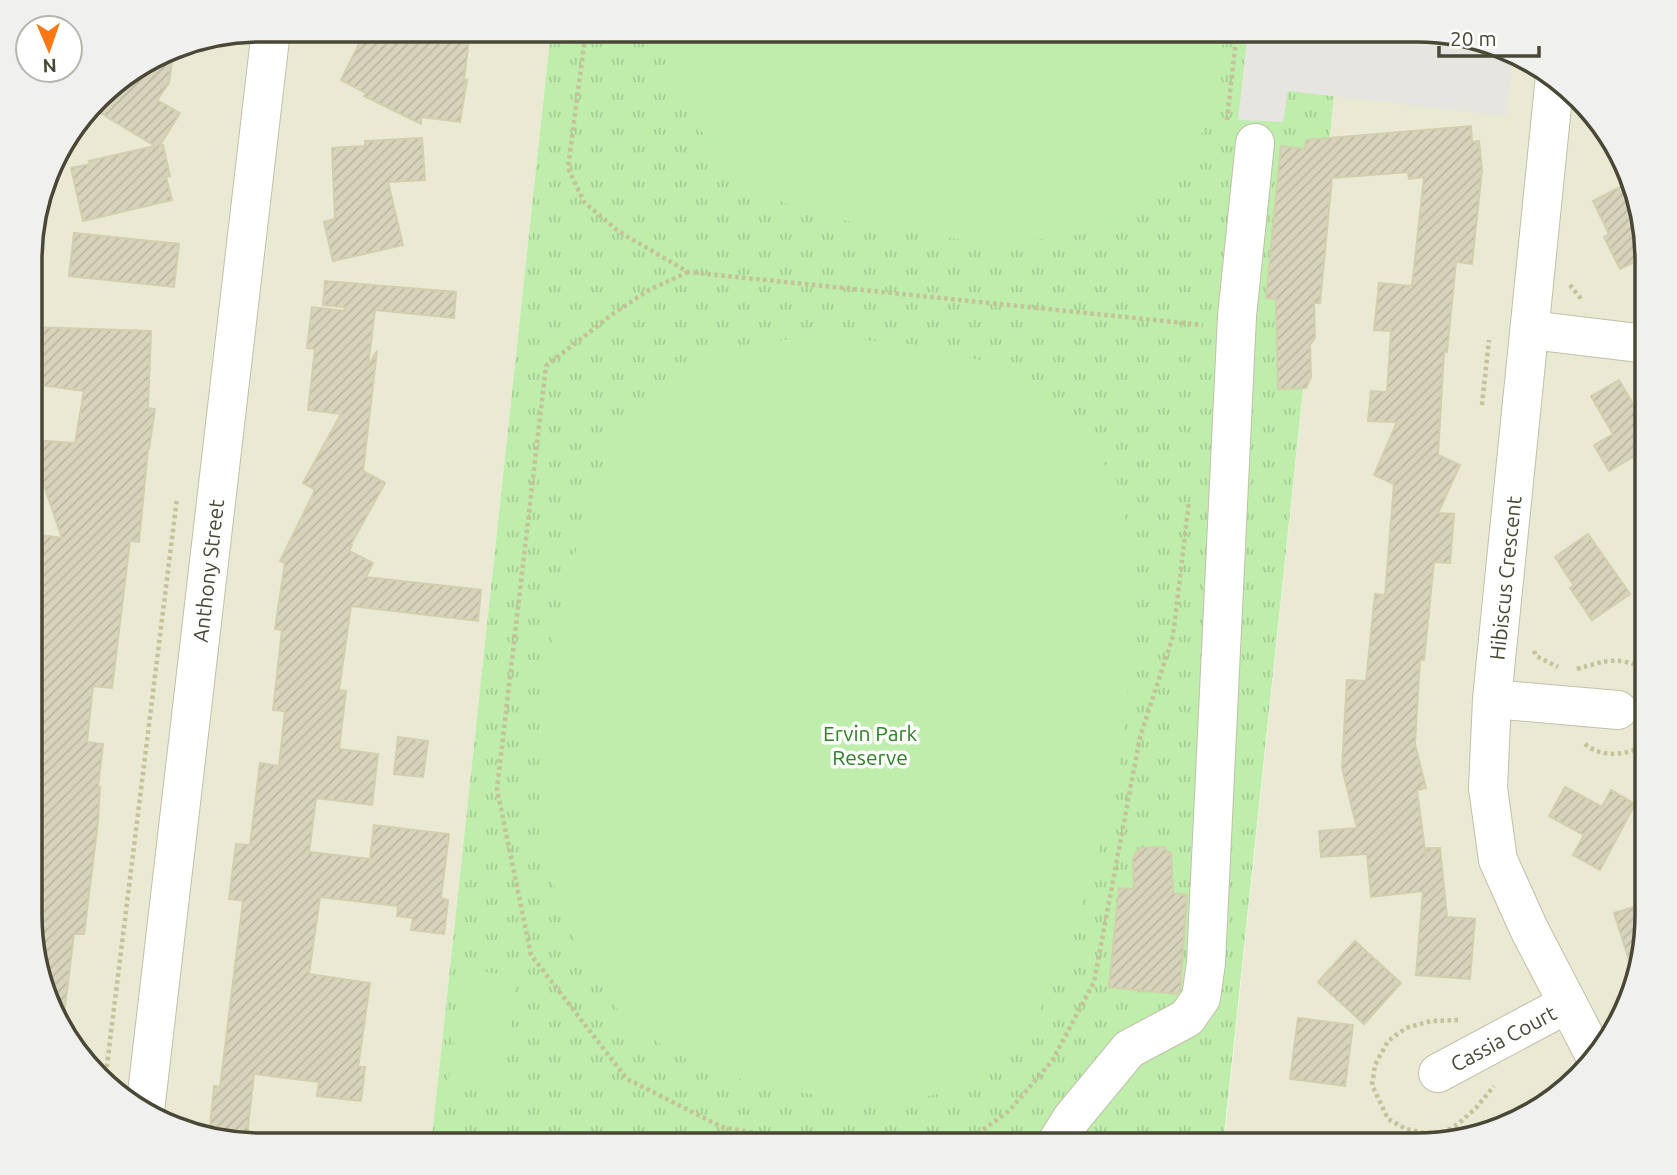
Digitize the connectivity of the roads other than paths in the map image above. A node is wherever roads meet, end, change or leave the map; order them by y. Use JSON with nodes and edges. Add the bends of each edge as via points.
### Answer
{"nodes":[{"id":1,"x":270,"y":42,"type":"edge"},
{"id":2,"x":1554,"y":90,"type":"edge"},
{"id":3,"x":1255,"y":143,"type":"dead end"},
{"id":4,"x":1530,"y":330,"type":"junction"},
{"id":5,"x":1635,"y":343,"type":"edge"},
{"id":6,"x":1492,"y":699,"type":"junction"},
{"id":7,"x":1618,"y":710,"type":"dead end"},
{"id":8,"x":1567,"y":1004,"type":"junction"},
{"id":9,"x":1590,"y":1047,"type":"edge"},
{"id":10,"x":1438,"y":1073,"type":"dead end"},
{"id":11,"x":146,"y":1101,"type":"edge"},
{"id":12,"x":1063,"y":1133,"type":"edge"}],
"edges":[{"from":1,"to":11,"type":"street","name":"Anthony Street"},
{"from":2,"to":4,"type":"street","name":"Hibiscus Crescent"},
{"from":3,"to":12,"type":"street","via":[[1237,316],[1201,998],[1186,1018],[1129,1049]]},
{"from":4,"to":5,"type":"street"},
{"from":4,"to":6,"type":"street","name":"Hibiscus Crescent"},
{"from":6,"to":7,"type":"street"},
{"from":6,"to":8,"type":"street","name":"Hibiscus Crescent","via":[[1488,789],[1498,860]]},
{"from":8,"to":9,"type":"street","name":"Hibiscus Crescent"},
{"from":8,"to":10,"type":"street","name":"Cassia Court"}]}
